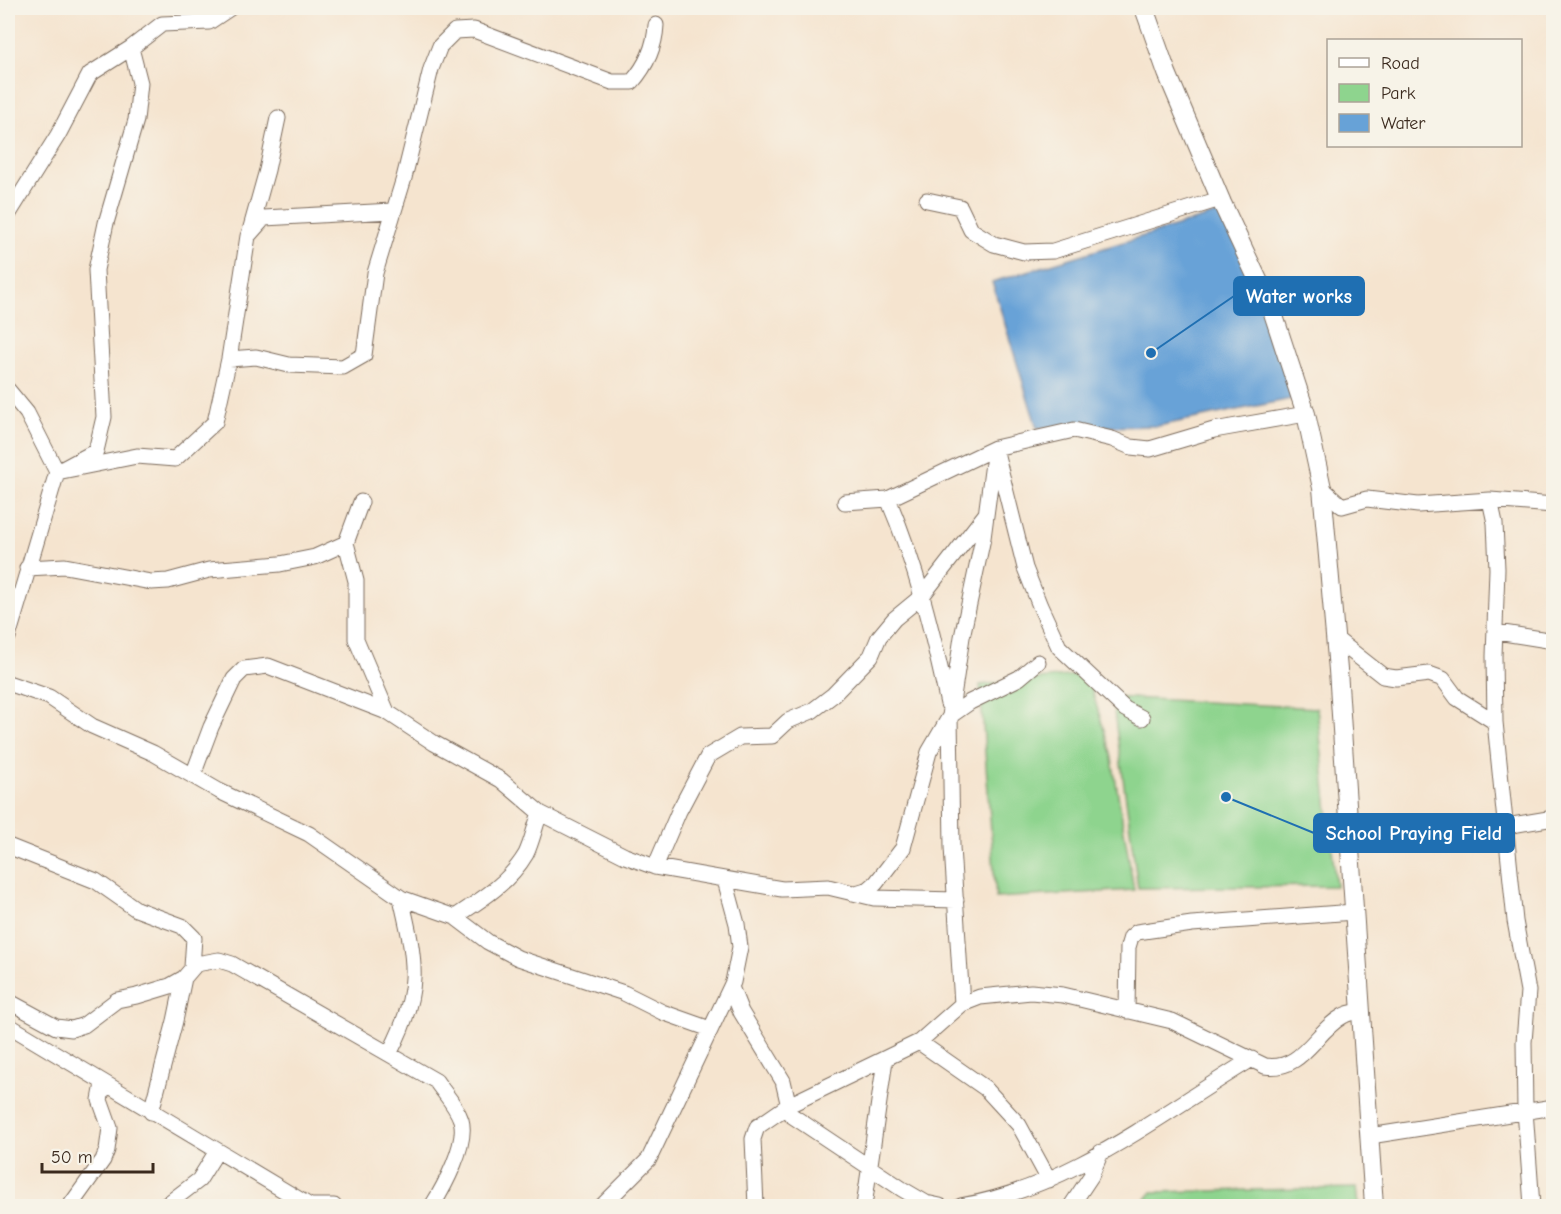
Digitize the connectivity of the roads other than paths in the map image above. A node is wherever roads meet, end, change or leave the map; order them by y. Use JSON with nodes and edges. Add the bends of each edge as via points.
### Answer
{"nodes":[{"id":1,"x":230,"y":8,"type":"edge"},
{"id":2,"x":1144,"y":8,"type":"edge"},
{"id":3,"x":656,"y":25,"type":"dead end"},
{"id":4,"x":131,"y":48,"type":"junction"},
{"id":5,"x":278,"y":118,"type":"dead end"},
{"id":6,"x":1220,"y":199,"type":"junction"},
{"id":7,"x":927,"y":200,"type":"dead end"},
{"id":8,"x":392,"y":212,"type":"junction"},
{"id":9,"x":8,"y":215,"type":"edge"},
{"id":10,"x":248,"y":236,"type":"junction"},
{"id":11,"x":229,"y":360,"type":"junction"},
{"id":12,"x":8,"y":390,"type":"edge"},
{"id":13,"x":1306,"y":414,"type":"junction"},
{"id":14,"x":995,"y":448,"type":"junction"},
{"id":15,"x":57,"y":471,"type":"junction"},
{"id":16,"x":1322,"y":488,"type":"junction"},
{"id":17,"x":888,"y":499,"type":"junction"},
{"id":18,"x":1490,"y":500,"type":"junction"},
{"id":19,"x":361,"y":502,"type":"dead end"},
{"id":20,"x":844,"y":502,"type":"dead end"},
{"id":21,"x":1554,"y":505,"type":"edge"},
{"id":22,"x":987,"y":513,"type":"junction"},
{"id":23,"x":346,"y":543,"type":"junction"},
{"id":24,"x":27,"y":568,"type":"junction"},
{"id":25,"x":922,"y":596,"type":"junction"},
{"id":26,"x":8,"y":630,"type":"edge"},
{"id":27,"x":1497,"y":632,"type":"junction"},
{"id":28,"x":1336,"y":639,"type":"junction"},
{"id":29,"x":1554,"y":641,"type":"edge"},
{"id":30,"x":1038,"y":662,"type":"dead end"},
{"id":31,"x":8,"y":683,"type":"edge"},
{"id":32,"x":387,"y":712,"type":"junction"},
{"id":33,"x":950,"y":716,"type":"junction"},
{"id":34,"x":1142,"y":718,"type":"dead end"},
{"id":35,"x":1495,"y":722,"type":"junction"},
{"id":36,"x":193,"y":775,"type":"junction"},
{"id":37,"x":540,"y":813,"type":"junction"},
{"id":38,"x":1554,"y":818,"type":"edge"},
{"id":39,"x":1506,"y":826,"type":"junction"},
{"id":40,"x":8,"y":846,"type":"edge"},
{"id":41,"x":655,"y":867,"type":"junction"},
{"id":42,"x":725,"y":880,"type":"junction"},
{"id":43,"x":856,"y":893,"type":"junction"},
{"id":44,"x":401,"y":898,"type":"junction"},
{"id":45,"x":956,"y":900,"type":"junction"},
{"id":46,"x":1354,"y":912,"type":"junction"},
{"id":47,"x":455,"y":917,"type":"junction"},
{"id":48,"x":188,"y":972,"type":"junction"},
{"id":49,"x":731,"y":987,"type":"junction"},
{"id":50,"x":8,"y":1001,"type":"edge"},
{"id":51,"x":962,"y":1004,"type":"junction"},
{"id":52,"x":1127,"y":1011,"type":"junction"},
{"id":53,"x":1361,"y":1011,"type":"junction"},
{"id":54,"x":8,"y":1025,"type":"edge"},
{"id":55,"x":710,"y":1029,"type":"junction"},
{"id":56,"x":920,"y":1042,"type":"junction"},
{"id":57,"x":390,"y":1052,"type":"junction"},
{"id":58,"x":1252,"y":1059,"type":"junction"},
{"id":59,"x":885,"y":1060,"type":"junction"},
{"id":60,"x":103,"y":1084,"type":"junction"},
{"id":61,"x":789,"y":1105,"type":"junction"},
{"id":62,"x":1554,"y":1107,"type":"edge"},
{"id":63,"x":1526,"y":1110,"type":"junction"},
{"id":64,"x":150,"y":1112,"type":"junction"},
{"id":65,"x":1370,"y":1136,"type":"junction"},
{"id":66,"x":217,"y":1151,"type":"junction"},
{"id":67,"x":1101,"y":1152,"type":"junction"},
{"id":68,"x":868,"y":1167,"type":"junction"},
{"id":69,"x":1049,"y":1180,"type":"junction"},
{"id":70,"x":1012,"y":1194,"type":"junction"},
{"id":71,"x":70,"y":1206,"type":"edge"},
{"id":72,"x":165,"y":1206,"type":"edge"},
{"id":73,"x":310,"y":1206,"type":"edge"},
{"id":74,"x":334,"y":1206,"type":"edge"},
{"id":75,"x":432,"y":1206,"type":"edge"},
{"id":76,"x":602,"y":1206,"type":"edge"},
{"id":77,"x":756,"y":1206,"type":"edge"},
{"id":78,"x":864,"y":1206,"type":"edge"},
{"id":79,"x":940,"y":1206,"type":"edge"},
{"id":80,"x":961,"y":1206,"type":"edge"},
{"id":81,"x":1002,"y":1206,"type":"edge"},
{"id":82,"x":1071,"y":1206,"type":"edge"},
{"id":83,"x":1374,"y":1206,"type":"edge"},
{"id":84,"x":1532,"y":1206,"type":"edge"}],
"edges":[{"from":1,"to":4,"type":"street","via":[[209,22],[162,24]]},
{"from":2,"to":6,"type":"street"},
{"from":3,"to":8,"type":"street","via":[[655,41],[632,82],[612,82],[474,30],[455,31],[440,46],[430,69]]},
{"from":4,"to":9,"type":"street","via":[[90,74],[58,135]]},
{"from":4,"to":15,"type":"street","via":[[140,83],[136,120],[96,270],[104,417],[96,451]]},
{"from":5,"to":10,"type":"street"},
{"from":6,"to":7,"type":"street","via":[[1053,251],[1024,252],[994,244],[971,230],[960,207]]},
{"from":6,"to":13,"type":"street","via":[[1272,310]]},
{"from":8,"to":10,"type":"street","via":[[264,218]]},
{"from":8,"to":11,"type":"street","via":[[375,273],[364,355],[343,367],[289,365],[256,357]]},
{"from":10,"to":11,"type":"street"},
{"from":11,"to":15,"type":"street","via":[[215,422],[176,459],[137,456]]},
{"from":12,"to":15,"type":"street","via":[[27,413]]},
{"from":13,"to":14,"type":"street","via":[[1214,430],[1150,449],[1074,430]]},
{"from":13,"to":16,"type":"street"},
{"from":14,"to":17,"type":"street"},
{"from":14,"to":22,"type":"street"},
{"from":14,"to":34,"type":"street","via":[[1025,568],[1059,647],[1125,709]]},
{"from":15,"to":24,"type":"street"},
{"from":16,"to":18,"type":"street","via":[[1342,506],[1367,499],[1418,505]]},
{"from":16,"to":28,"type":"street"},
{"from":17,"to":20,"type":"street"},
{"from":17,"to":25,"type":"street"},
{"from":18,"to":21,"type":"street"},
{"from":18,"to":27,"type":"street","via":[[1495,523]]},
{"from":19,"to":23,"type":"street"},
{"from":22,"to":25,"type":"street"},
{"from":22,"to":33,"type":"street"},
{"from":23,"to":24,"type":"street","via":[[315,557],[209,570],[168,581],[151,582],[65,566]]},
{"from":23,"to":32,"type":"street","via":[[356,581],[356,639]]},
{"from":24,"to":26,"type":"street"},
{"from":25,"to":33,"type":"street"},
{"from":25,"to":41,"type":"street","via":[[894,619],[856,674],[812,711],[788,721],[772,736],[740,737],[708,756]]},
{"from":27,"to":29,"type":"street"},
{"from":27,"to":35,"type":"street"},
{"from":28,"to":35,"type":"street","via":[[1383,676],[1429,674],[1443,679],[1457,698]]},
{"from":28,"to":46,"type":"street"},
{"from":30,"to":33,"type":"street","via":[[1019,678]]},
{"from":31,"to":36,"type":"street","via":[[49,697],[92,726]]},
{"from":32,"to":36,"type":"street","via":[[268,666],[244,669],[231,686]]},
{"from":32,"to":37,"type":"street","via":[[434,744],[501,780]]},
{"from":33,"to":43,"type":"street","via":[[929,752],[903,848],[876,883]]},
{"from":33,"to":45,"type":"street"},
{"from":35,"to":39,"type":"street"},
{"from":36,"to":44,"type":"street","via":[[309,834]]},
{"from":37,"to":41,"type":"street"},
{"from":37,"to":47,"type":"street","via":[[526,853],[511,875]]},
{"from":38,"to":39,"type":"street"},
{"from":39,"to":63,"type":"street","via":[[1515,921],[1528,991],[1524,1042]]},
{"from":40,"to":48,"type":"street","via":[[77,872],[136,909],[182,926],[194,938]]},
{"from":41,"to":42,"type":"street"},
{"from":42,"to":43,"type":"street","via":[[782,889],[828,887]]},
{"from":42,"to":49,"type":"street","via":[[740,947]]},
{"from":43,"to":45,"type":"street","via":[[874,898]]},
{"from":44,"to":47,"type":"street"},
{"from":44,"to":57,"type":"street","via":[[413,949],[413,988],[406,1021]]},
{"from":45,"to":51,"type":"street"},
{"from":46,"to":52,"type":"street","via":[[1137,932],[1128,947]]},
{"from":46,"to":53,"type":"street"},
{"from":47,"to":55,"type":"street","via":[[518,958],[624,993]]},
{"from":48,"to":50,"type":"street","via":[[170,986],[117,1000],[84,1025],[72,1029],[56,1027]]},
{"from":48,"to":57,"type":"street","via":[[219,960],[232,964]]},
{"from":48,"to":64,"type":"street"},
{"from":49,"to":55,"type":"street"},
{"from":49,"to":61,"type":"street","via":[[741,1012],[783,1081]]},
{"from":51,"to":52,"type":"street","via":[[980,997],[1031,992],[1063,995]]},
{"from":51,"to":56,"type":"street"},
{"from":52,"to":58,"type":"street","via":[[1172,1021]]},
{"from":53,"to":58,"type":"street","via":[[1344,1014],[1300,1056],[1283,1066],[1265,1066]]},
{"from":53,"to":65,"type":"street"},
{"from":54,"to":60,"type":"street"},
{"from":55,"to":76,"type":"street","via":[[649,1159]]},
{"from":56,"to":59,"type":"street"},
{"from":56,"to":69,"type":"street","via":[[985,1088],[1018,1125]]},
{"from":57,"to":75,"type":"street","via":[[436,1081],[462,1123],[456,1162]]},
{"from":58,"to":67,"type":"street"},
{"from":59,"to":61,"type":"street"},
{"from":59,"to":68,"type":"street"},
{"from":60,"to":64,"type":"street"},
{"from":60,"to":71,"type":"street","via":[[100,1100],[110,1128],[107,1150]]},
{"from":61,"to":68,"type":"street","via":[[791,1115],[807,1128]]},
{"from":61,"to":77,"type":"street","via":[[755,1131]]},
{"from":62,"to":63,"type":"street"},
{"from":63,"to":65,"type":"street"},
{"from":63,"to":84,"type":"street"},
{"from":64,"to":66,"type":"street"},
{"from":65,"to":83,"type":"street"},
{"from":66,"to":72,"type":"street","via":[[199,1180]]},
{"from":66,"to":73,"type":"street"},
{"from":67,"to":69,"type":"street"},
{"from":67,"to":82,"type":"street"},
{"from":68,"to":78,"type":"street"},
{"from":68,"to":79,"type":"street","via":[[910,1194]]},
{"from":69,"to":70,"type":"street"},
{"from":70,"to":80,"type":"street"},
{"from":70,"to":81,"type":"street"},
{"from":73,"to":74,"type":"street"}]}
